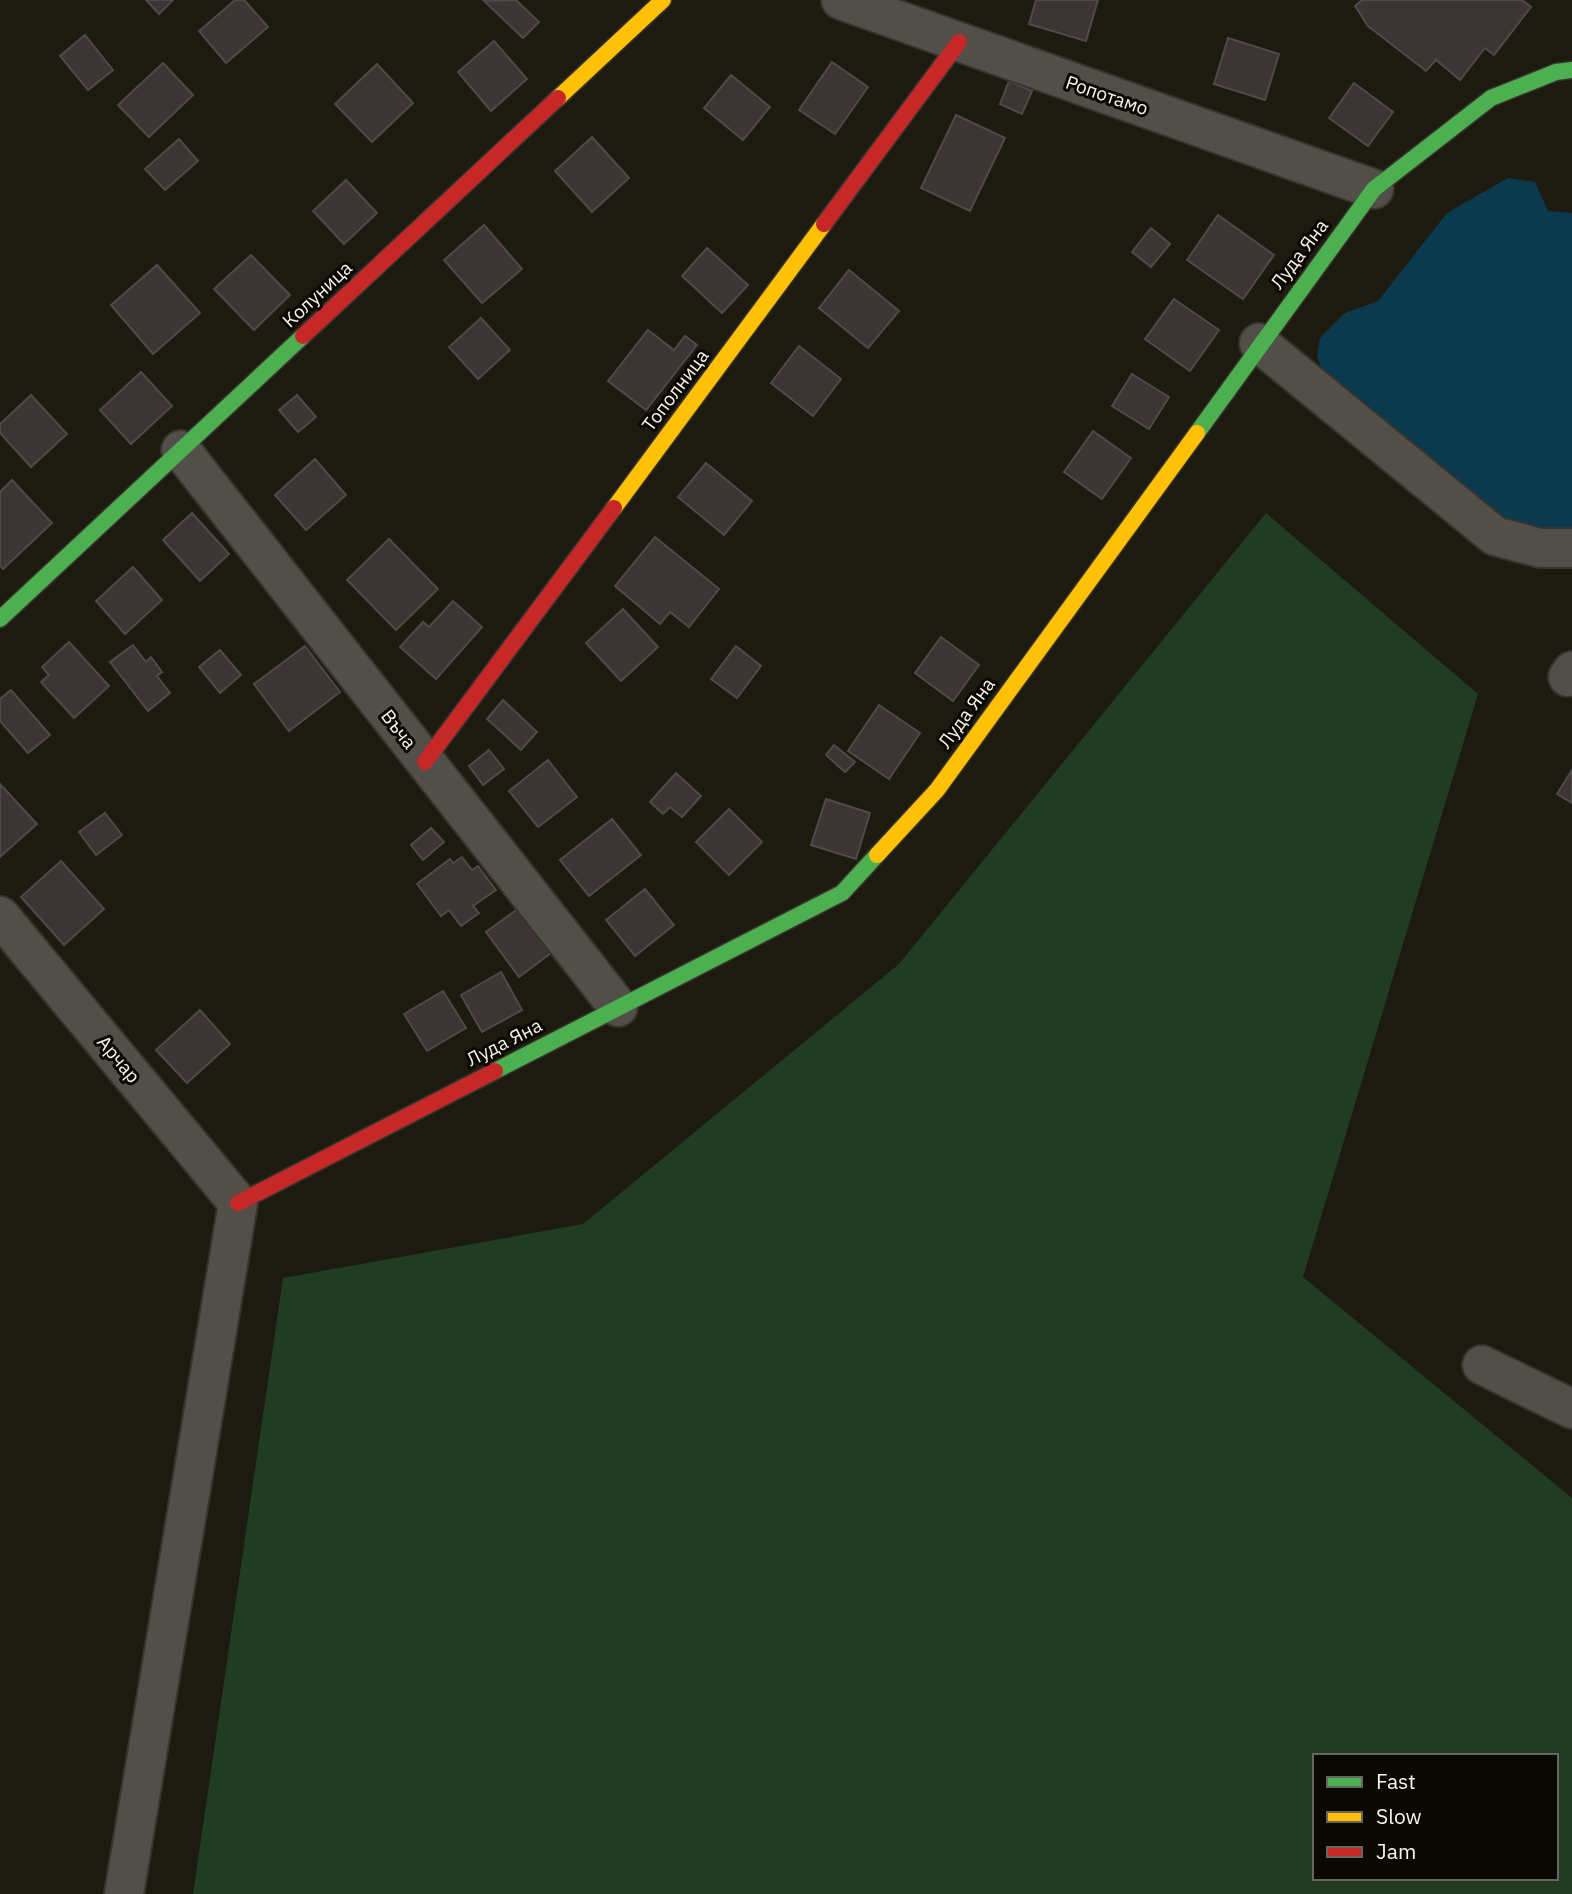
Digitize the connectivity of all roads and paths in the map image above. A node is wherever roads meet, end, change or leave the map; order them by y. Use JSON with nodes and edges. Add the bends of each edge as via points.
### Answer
{"nodes":[{"id":1,"x":663,"y":0,"type":"edge"},
{"id":2,"x":841,"y":0,"type":"edge"},
{"id":3,"x":959,"y":42,"type":"junction"},
{"id":4,"x":1572,"y":70,"type":"edge"},
{"id":5,"x":1374,"y":189,"type":"junction"},
{"id":6,"x":1259,"y":343,"type":"junction"},
{"id":7,"x":181,"y":450,"type":"junction"},
{"id":8,"x":1572,"y":548,"type":"edge"},
{"id":9,"x":0,"y":619,"type":"edge"},
{"id":10,"x":425,"y":762,"type":"junction"},
{"id":11,"x":0,"y":916,"type":"edge"},
{"id":12,"x":618,"y":1007,"type":"junction"},
{"id":13,"x":238,"y":1203,"type":"junction"},
{"id":14,"x":1482,"y":1365,"type":"dead end"},
{"id":15,"x":1572,"y":1409,"type":"edge"},
{"id":16,"x":124,"y":1894,"type":"edge"}],
"edges":[{"from":1,"to":7,"type":"street","name":"Колуница"},
{"from":2,"to":3,"type":"street","name":"Ропотамо"},
{"from":3,"to":5,"type":"street","name":"Ропотамо"},
{"from":3,"to":10,"type":"street","name":"Тополница"},
{"from":4,"to":5,"type":"street","name":"Луда Яна","via":[[1491,98]]},
{"from":5,"to":6,"type":"street","name":"Луда Яна"},
{"from":6,"to":8,"type":"street","via":[[1495,536],[1540,548]]},
{"from":6,"to":12,"type":"street","name":"Луда Яна","via":[[937,789],[842,893]]},
{"from":7,"to":9,"type":"street","name":"Колуница"},
{"from":7,"to":10,"type":"street","name":"Въча"},
{"from":10,"to":12,"type":"street","name":"Въча"},
{"from":11,"to":13,"type":"street","name":"Арчар"},
{"from":12,"to":13,"type":"street","name":"Луда Яна"},
{"from":13,"to":16,"type":"street"},
{"from":14,"to":15,"type":"street"}]}
